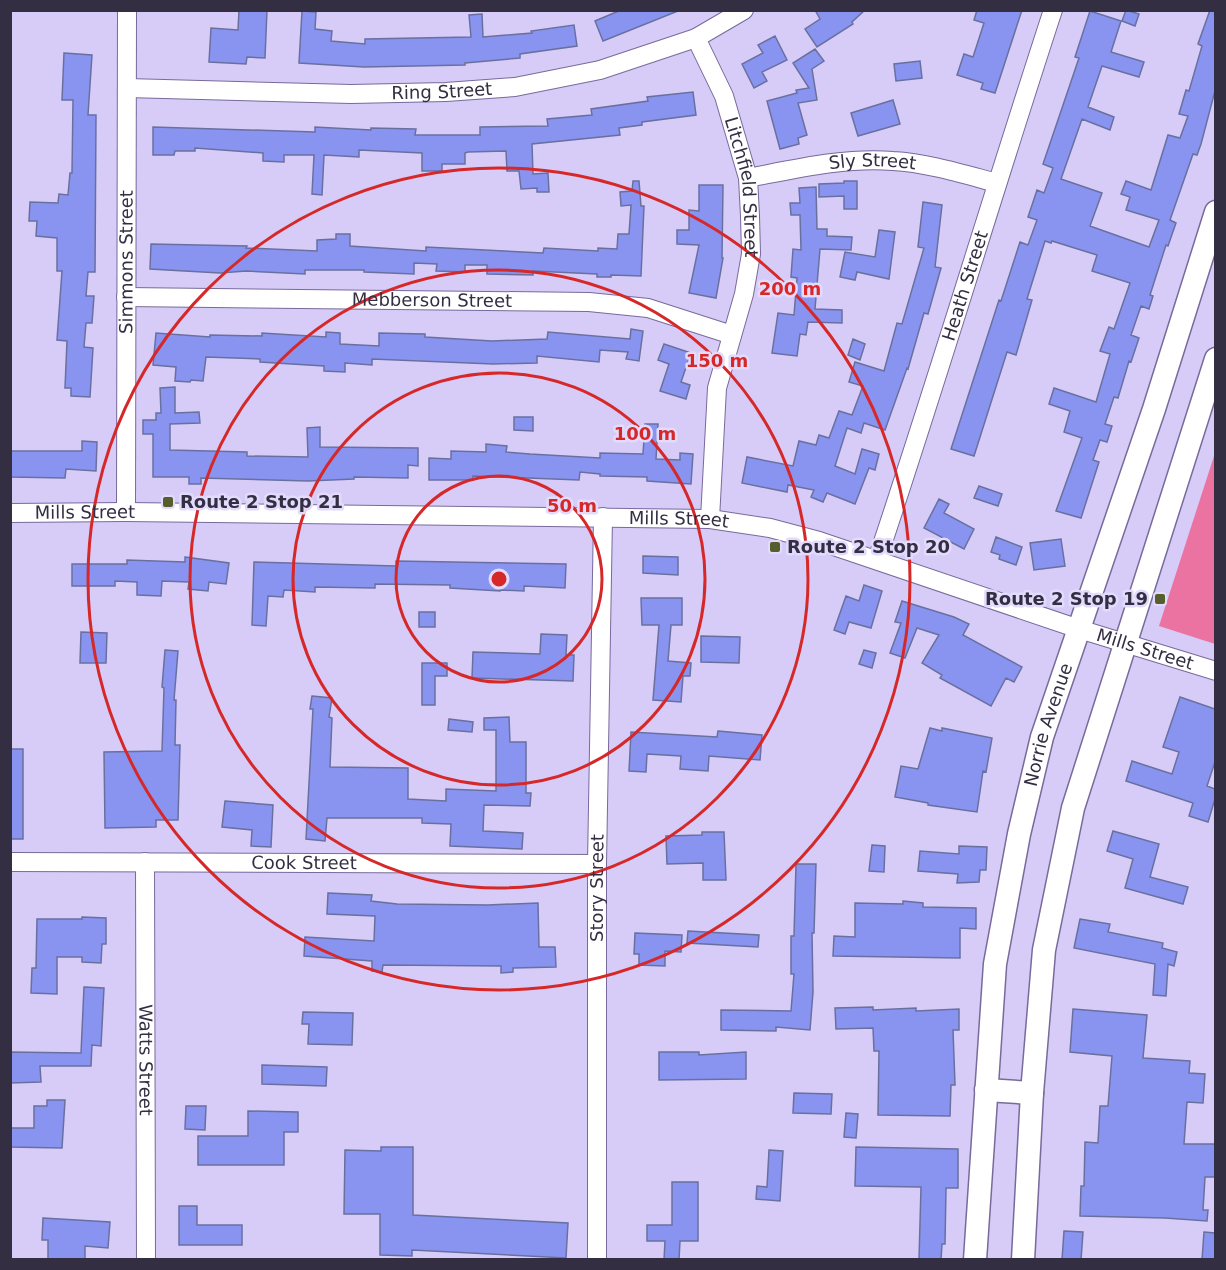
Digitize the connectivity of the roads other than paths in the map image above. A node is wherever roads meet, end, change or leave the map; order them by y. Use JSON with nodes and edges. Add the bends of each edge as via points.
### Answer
{"nodes":[{"id":1,"x":127,"y":10,"type":"edge"},
{"id":2,"x":744,"y":10,"type":"edge"},
{"id":3,"x":1053,"y":10,"type":"edge"},
{"id":4,"x":696,"y":38,"type":"junction"},
{"id":5,"x":127,"y":88,"type":"junction"},
{"id":6,"x":748,"y":178,"type":"junction"},
{"id":7,"x":997,"y":183,"type":"junction"},
{"id":8,"x":1215,"y":212,"type":"edge"},
{"id":9,"x":126,"y":297,"type":"junction"},
{"id":10,"x":732,"y":335,"type":"junction"},
{"id":11,"x":1215,"y":359,"type":"edge"},
{"id":12,"x":126,"y":512,"type":"junction"},
{"id":13,"x":10,"y":513,"type":"edge"},
{"id":14,"x":603,"y":517,"type":"junction"},
{"id":15,"x":710,"y":519,"type":"junction"},
{"id":16,"x":877,"y":560,"type":"junction"},
{"id":17,"x":1079,"y":629,"type":"junction"},
{"id":18,"x":1126,"y":643,"type":"junction"},
{"id":19,"x":1215,"y":671,"type":"edge"},
{"id":20,"x":10,"y":862,"type":"edge"},
{"id":21,"x":145,"y":862,"type":"junction"},
{"id":22,"x":597,"y":864,"type":"junction"},
{"id":23,"x":987,"y":1090,"type":"junction"},
{"id":24,"x":1032,"y":1093,"type":"junction"},
{"id":25,"x":146,"y":1260,"type":"edge"},
{"id":26,"x":597,"y":1260,"type":"edge"},
{"id":27,"x":975,"y":1260,"type":"edge"},
{"id":28,"x":1023,"y":1260,"type":"edge"}],
"edges":[{"from":1,"to":5,"type":"street","name":"Simmons Street"},
{"from":2,"to":4,"type":"street","name":"Ring Street"},
{"from":3,"to":7,"type":"street","name":"Heath Street"},
{"from":4,"to":5,"type":"street","name":"Ring Street","via":[[600,70],[515,87],[351,94]]},
{"from":4,"to":6,"type":"street","name":"Litchfield Street","via":[[724,96]]},
{"from":5,"to":9,"type":"street","name":"Simmons Street"},
{"from":6,"to":7,"type":"street","name":"Sly Street","via":[[852,161],[893,160]]},
{"from":6,"to":10,"type":"street","name":"Litchfield Street","via":[[751,254]]},
{"from":7,"to":16,"type":"street","name":"Heath Street"},
{"from":8,"to":17,"type":"main road","name":"Norrie Avenue","via":[[1154,409]]},
{"from":9,"to":10,"type":"street","name":"Mebberson Street","via":[[589,302],[648,308]]},
{"from":9,"to":12,"type":"street","name":"Simmons Street"},
{"from":10,"to":15,"type":"street","name":"Litchfield Street","via":[[717,388]]},
{"from":11,"to":18,"type":"main road"},
{"from":12,"to":13,"type":"street","name":"Mills Street"},
{"from":12,"to":14,"type":"street","name":"Mills Street"},
{"from":14,"to":15,"type":"street","name":"Mills Street"},
{"from":14,"to":22,"type":"street","name":"Story Street"},
{"from":15,"to":16,"type":"street","name":"Mills Street","via":[[770,528]]},
{"from":16,"to":17,"type":"street","name":"Mills Street"},
{"from":17,"to":18,"type":"street","name":"Mills Street"},
{"from":17,"to":23,"type":"main road","name":"Norrie Avenue","via":[[1042,737],[1018,834],[995,964]]},
{"from":18,"to":19,"type":"street","name":"Mills Street"},
{"from":18,"to":24,"type":"main road","via":[[1073,808],[1044,950]]},
{"from":20,"to":21,"type":"street","name":"Cook Street"},
{"from":21,"to":22,"type":"street","name":"Cook Street"},
{"from":21,"to":25,"type":"street","name":"Watts Street"},
{"from":22,"to":26,"type":"street","name":"Story Street"},
{"from":23,"to":24,"type":"main road"},
{"from":23,"to":27,"type":"main road","name":"Norrie Avenue"},
{"from":24,"to":28,"type":"main road"}]}
